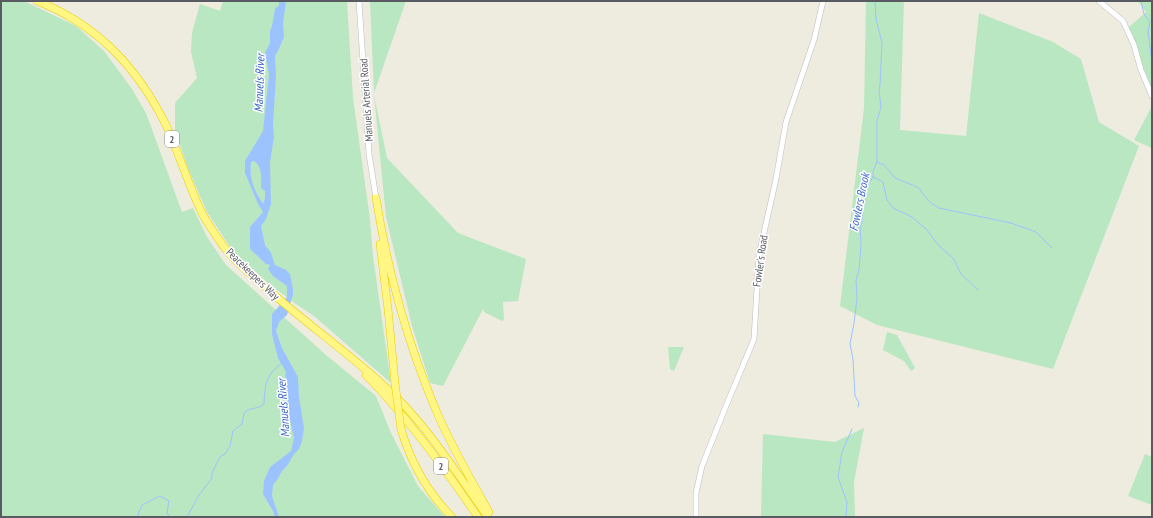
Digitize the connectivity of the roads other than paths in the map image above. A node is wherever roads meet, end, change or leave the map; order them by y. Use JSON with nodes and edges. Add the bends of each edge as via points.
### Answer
{"nodes":[{"id":1,"x":36,"y":1,"type":"edge"},
{"id":2,"x":359,"y":1,"type":"edge"},
{"id":3,"x":823,"y":1,"type":"edge"},
{"id":4,"x":1099,"y":1,"type":"edge"},
{"id":5,"x":1152,"y":96,"type":"edge"},
{"id":6,"x":376,"y":198,"type":"junction"},
{"id":7,"x":343,"y":352,"type":"junction"},
{"id":8,"x":452,"y":517,"type":"edge"},
{"id":9,"x":478,"y":517,"type":"edge"},
{"id":10,"x":488,"y":517,"type":"edge"},
{"id":11,"x":492,"y":517,"type":"edge"},
{"id":12,"x":696,"y":517,"type":"edge"}],
"edges":[{"from":1,"to":7,"type":"highway","name":"Peacekeepers Way","number":"2","via":[[87,28],[117,53],[141,82],[166,127],[207,221],[226,249],[253,277]]},
{"from":2,"to":6,"type":"street","name":"Manuels Arterial Road","via":[[369,154]]},
{"from":3,"to":12,"type":"street","name":"Fowler's Road","via":[[814,40],[786,122],[759,255],[754,342],[702,466],[696,493]]},
{"from":4,"to":5,"type":"street","via":[[1123,21]]},
{"from":6,"to":8,"type":"highway","bridge":true,"via":[[402,429],[409,455],[422,481]]},
{"from":6,"to":11,"type":"highway","via":[[397,300],[416,361],[455,449]]},
{"from":7,"to":9,"type":"highway","name":"Peacekeepers Way","number":"2","via":[[403,416]]},
{"from":7,"to":10,"type":"highway","name":"Peacekeepers Way","number":"2","via":[[381,382],[408,410]]}]}
